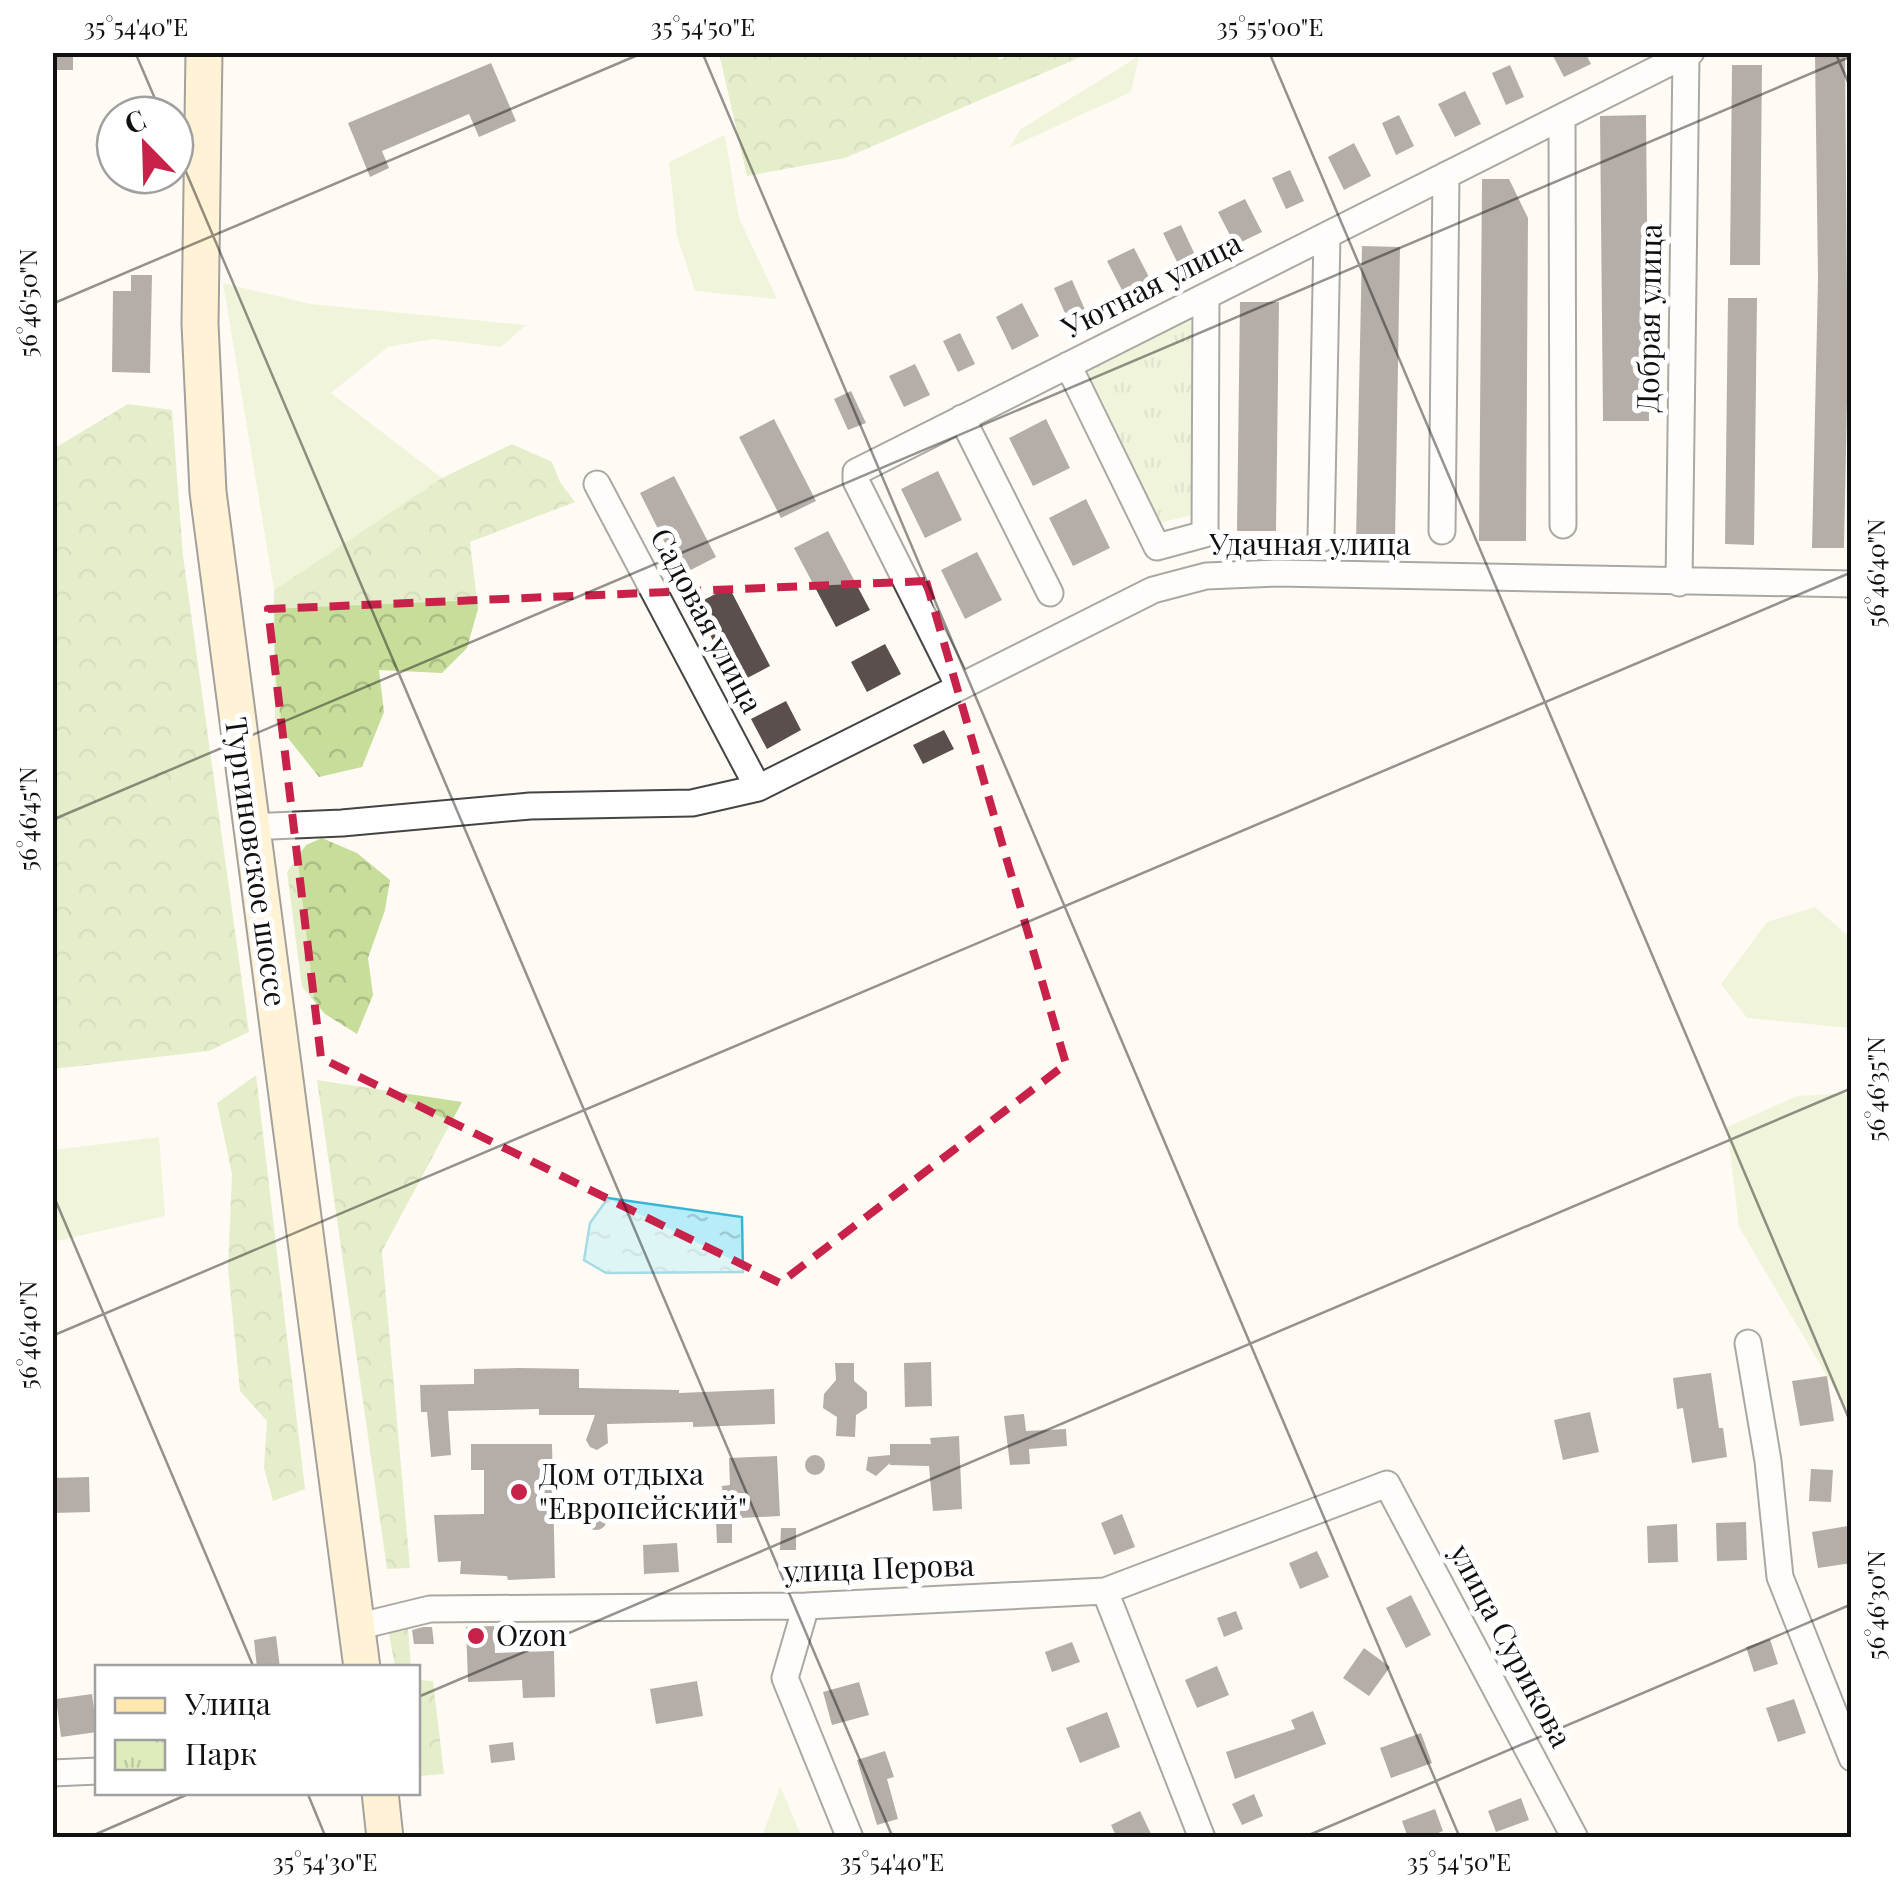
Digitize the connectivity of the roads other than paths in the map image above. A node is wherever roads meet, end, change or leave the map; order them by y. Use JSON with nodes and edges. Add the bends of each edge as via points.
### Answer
{"nodes":[{"id":1,"x":204,"y":52,"type":"edge"},
{"id":2,"x":1689,"y":54,"type":"edge"},
{"id":3,"x":1562,"y":117,"type":"junction"},
{"id":4,"x":1446,"y":175,"type":"junction"},
{"id":5,"x":1327,"y":235,"type":"junction"},
{"id":6,"x":1206,"y":296,"type":"junction"},
{"id":7,"x":1068,"y":365,"type":"junction"},
{"id":8,"x":962,"y":418,"type":"junction"},
{"id":9,"x":597,"y":484,"type":"dead end"},
{"id":10,"x":1562,"y":526,"type":"dead end"},
{"id":11,"x":1442,"y":531,"type":"dead end"},
{"id":12,"x":1321,"y":540,"type":"dead end"},
{"id":13,"x":1679,"y":582,"type":"junction"},
{"id":14,"x":1852,"y":584,"type":"edge"},
{"id":15,"x":1050,"y":594,"type":"dead end"},
{"id":16,"x":959,"y":687,"type":"junction"},
{"id":17,"x":758,"y":788,"type":"junction"},
{"id":18,"x":250,"y":827,"type":"junction"},
{"id":19,"x":1748,"y":1343,"type":"dead end"},
{"id":20,"x":1387,"y":1484,"type":"joint"},
{"id":21,"x":1105,"y":1592,"type":"junction"},
{"id":22,"x":806,"y":1606,"type":"junction"},
{"id":23,"x":356,"y":1627,"type":"junction"},
{"id":24,"x":362,"y":1665,"type":"edge"},
{"id":25,"x":1852,"y":1758,"type":"edge"},
{"id":26,"x":95,"y":1771,"type":"edge"},
{"id":27,"x":52,"y":1773,"type":"edge"},
{"id":28,"x":380,"y":1795,"type":"edge"},
{"id":29,"x":385,"y":1838,"type":"edge"},
{"id":30,"x":850,"y":1838,"type":"edge"},
{"id":31,"x":1202,"y":1838,"type":"edge"},
{"id":32,"x":1575,"y":1838,"type":"edge"}],
"edges":[{"from":1,"to":18,"type":"main road","name":"Тургиновское шоссе","via":[[204,450]]},
{"from":2,"to":3,"type":"street","name":"Уютная улица"},
{"from":2,"to":13,"type":"street","name":"Добрая улица"},
{"from":3,"to":4,"type":"street","name":"Уютная улица"},
{"from":3,"to":10,"type":"street"},
{"from":4,"to":5,"type":"street","name":"Уютная улица"},
{"from":4,"to":11,"type":"street"},
{"from":5,"to":6,"type":"street","name":"Уютная улица"},
{"from":5,"to":12,"type":"street"},
{"from":6,"to":7,"type":"street","name":"Уютная улица"},
{"from":6,"to":7,"type":"street","via":[[1205,534],[1156,547]]},
{"from":7,"to":8,"type":"street","name":"Уютная улица"},
{"from":8,"to":15,"type":"street"},
{"from":8,"to":16,"type":"street","name":"Уютная улица","via":[[855,477]]},
{"from":9,"to":17,"type":"street","name":"Садовая улица"},
{"from":13,"to":14,"type":"street","name":"Удачная улица"},
{"from":13,"to":16,"type":"street","name":"Удачная улица","via":[[1206,576],[1153,590]]},
{"from":16,"to":17,"type":"street","name":"Удачная улица"},
{"from":17,"to":18,"type":"street","name":"Удачная улица","via":[[692,802],[530,806]]},
{"from":18,"to":23,"type":"main road","name":"Тургиновское шоссе"},
{"from":19,"to":25,"type":"street","via":[[1780,1577]]},
{"from":20,"to":21,"type":"street","name":"улица Перова"},
{"from":20,"to":32,"type":"street","name":"улица Сурикова"},
{"from":21,"to":22,"type":"street","name":"улица Перова"},
{"from":21,"to":31,"type":"street"},
{"from":22,"to":23,"type":"street","name":"улица Перова","via":[[430,1609]]},
{"from":22,"to":30,"type":"street","via":[[785,1678]]},
{"from":23,"to":24,"type":"main road","name":"Тургиновское шоссе"},
{"from":26,"to":27,"type":"street"},
{"from":28,"to":29,"type":"main road"}]}
